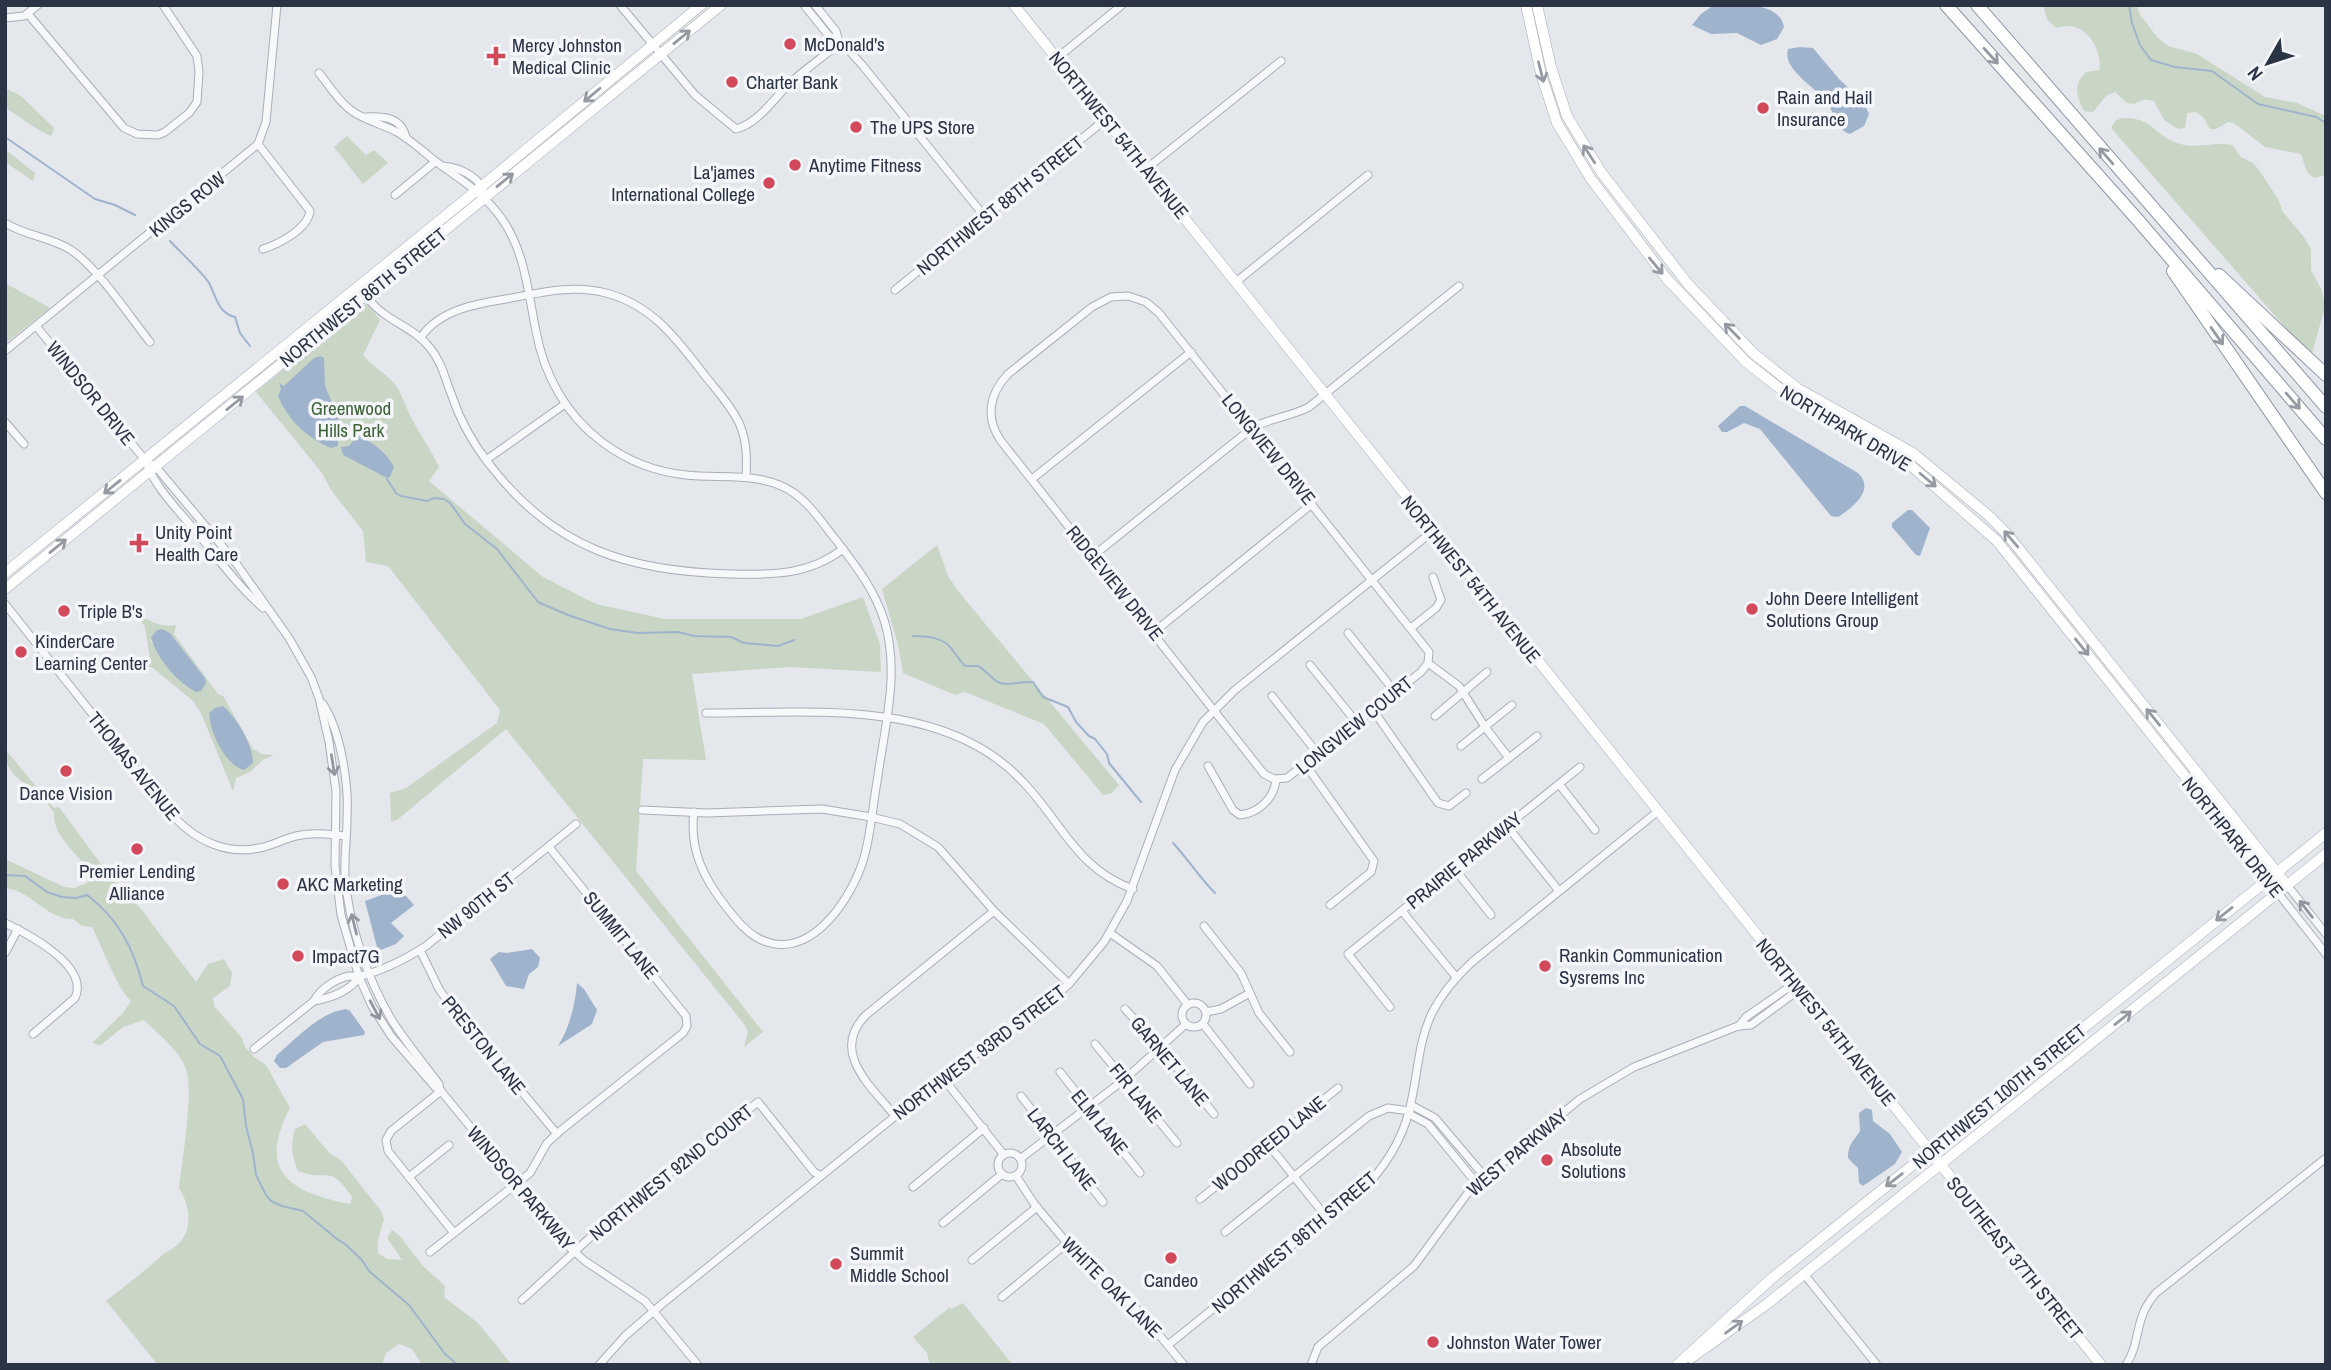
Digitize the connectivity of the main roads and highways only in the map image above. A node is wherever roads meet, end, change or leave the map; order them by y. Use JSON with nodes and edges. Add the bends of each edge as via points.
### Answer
{"nodes":[{"id":1,"x":1946,"y":5,"type":"edge"},
{"id":2,"x":1977,"y":5,"type":"edge"},
{"id":3,"x":2151,"y":208,"type":"junction"},
{"id":4,"x":2137,"y":219,"type":"junction"},
{"id":5,"x":2326,"y":375,"type":"edge"},
{"id":6,"x":2326,"y":407,"type":"edge"},
{"id":7,"x":2326,"y":439,"type":"edge"},
{"id":8,"x":2326,"y":493,"type":"edge"}],
"edges":[{"from":1,"to":4,"type":"highway","one_way":true},
{"from":3,"to":2,"type":"highway","one_way":true},
{"from":3,"to":5,"type":"highway"},
{"from":3,"to":6,"type":"highway"},
{"from":4,"to":7,"type":"highway","one_way":true},
{"from":4,"to":8,"type":"highway","one_way":true}]}
